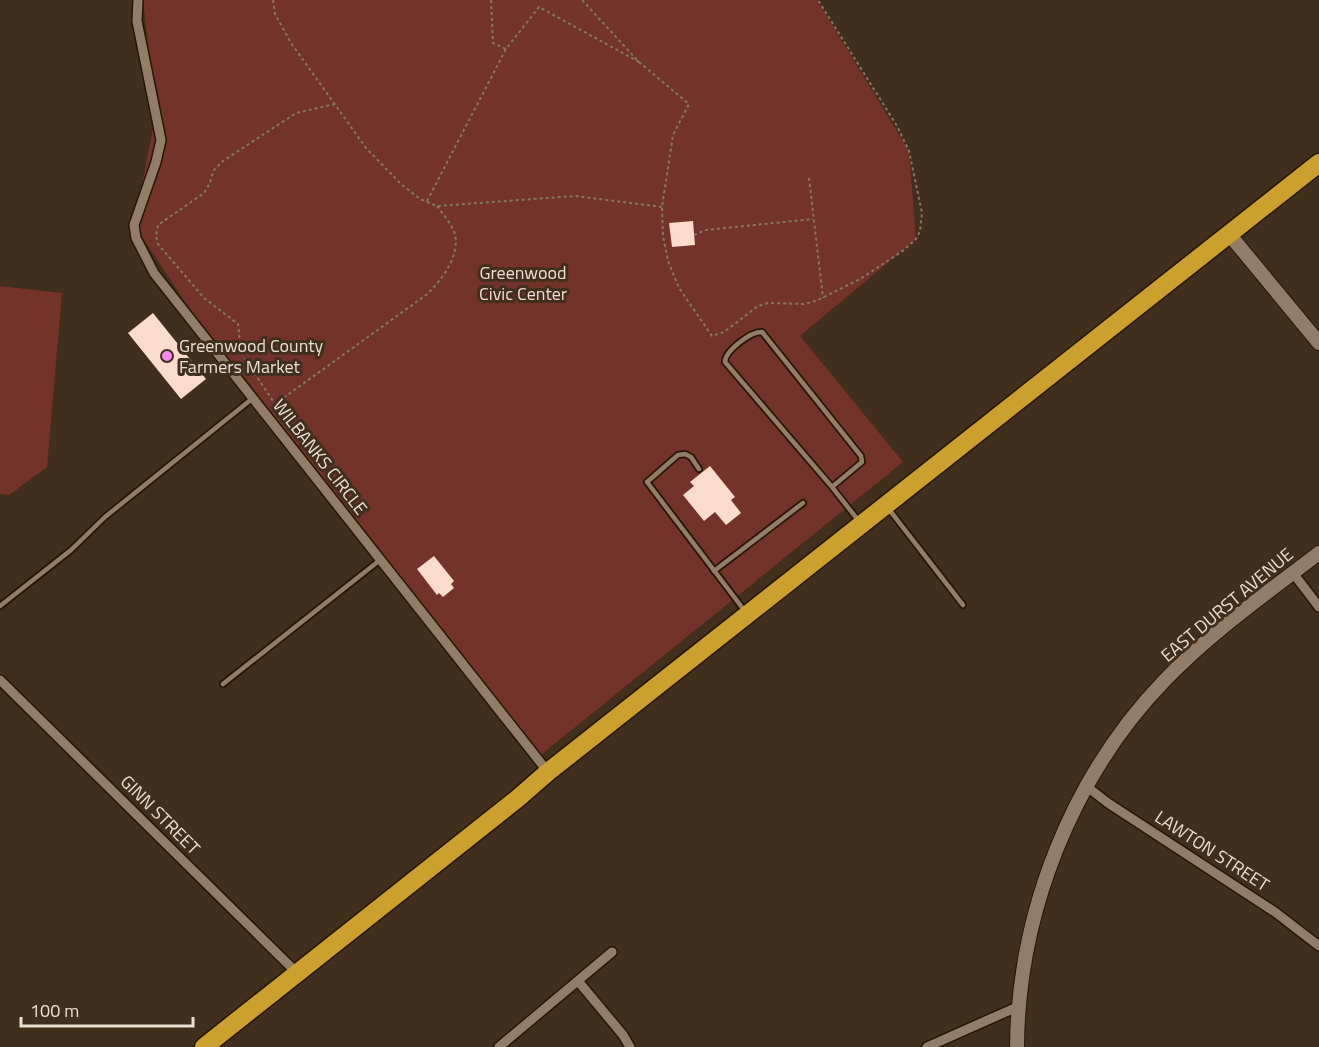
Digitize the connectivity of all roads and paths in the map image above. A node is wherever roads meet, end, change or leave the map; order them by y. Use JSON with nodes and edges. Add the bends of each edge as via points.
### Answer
{"nodes":[{"id":1,"x":138,"y":0,"type":"edge"},
{"id":2,"x":273,"y":0,"type":"edge"},
{"id":3,"x":491,"y":0,"type":"edge"},
{"id":4,"x":582,"y":0,"type":"edge"},
{"id":5,"x":818,"y":0,"type":"edge"},
{"id":6,"x":506,"y":49,"type":"junction"},
{"id":7,"x":639,"y":62,"type":"junction"},
{"id":8,"x":335,"y":104,"type":"junction"},
{"id":9,"x":1319,"y":163,"type":"edge"},
{"id":10,"x":809,"y":178,"type":"dead end"},
{"id":11,"x":427,"y":202,"type":"junction"},
{"id":12,"x":437,"y":206,"type":"junction"},
{"id":13,"x":662,"y":207,"type":"junction"},
{"id":14,"x":813,"y":219,"type":"junction"},
{"id":15,"x":1229,"y":234,"type":"junction"},
{"id":16,"x":694,"y":235,"type":"dead end"},
{"id":17,"x":823,"y":298,"type":"junction"},
{"id":18,"x":1319,"y":343,"type":"edge"},
{"id":19,"x":253,"y":398,"type":"junction"},
{"id":20,"x":699,"y":468,"type":"dead end"},
{"id":21,"x":832,"y":487,"type":"junction"},
{"id":22,"x":803,"y":503,"type":"dead end"},
{"id":23,"x":886,"y":506,"type":"junction"},
{"id":24,"x":862,"y":526,"type":"junction"},
{"id":25,"x":1319,"y":553,"type":"edge"},
{"id":26,"x":380,"y":560,"type":"junction"},
{"id":27,"x":714,"y":571,"type":"junction"},
{"id":28,"x":1293,"y":573,"type":"junction"},
{"id":29,"x":963,"y":605,"type":"dead end"},
{"id":30,"x":0,"y":606,"type":"edge"},
{"id":31,"x":1319,"y":607,"type":"edge"},
{"id":32,"x":747,"y":615,"type":"junction"},
{"id":33,"x":0,"y":680,"type":"edge"},
{"id":34,"x":223,"y":684,"type":"dead end"},
{"id":35,"x":548,"y":772,"type":"junction"},
{"id":36,"x":1086,"y":786,"type":"junction"},
{"id":37,"x":1319,"y":946,"type":"edge"},
{"id":38,"x":612,"y":952,"type":"dead end"},
{"id":39,"x":297,"y":973,"type":"junction"},
{"id":40,"x":578,"y":981,"type":"junction"},
{"id":41,"x":1017,"y":1007,"type":"junction"},
{"id":42,"x":204,"y":1047,"type":"edge"},
{"id":43,"x":499,"y":1047,"type":"edge"},
{"id":44,"x":630,"y":1047,"type":"edge"},
{"id":45,"x":927,"y":1047,"type":"edge"},
{"id":46,"x":1017,"y":1047,"type":"edge"}],
"edges":[{"from":1,"to":19,"type":"street","name":"WILBANKS CIRCLE","via":[[137,21],[161,140],[134,225],[136,238],[154,273]]},
{"from":2,"to":8,"type":"path","via":[[274,14]]},
{"from":3,"to":6,"type":"path","via":[[493,43]]},
{"from":4,"to":7,"type":"path"},
{"from":5,"to":17,"type":"path","via":[[897,126],[909,152],[922,213],[916,239],[860,279]]},
{"from":6,"to":7,"type":"path","via":[[539,7]]},
{"from":6,"to":11,"type":"path"},
{"from":7,"to":13,"type":"path","via":[[689,104],[673,135]]},
{"from":8,"to":11,"type":"path","via":[[366,148],[401,184]]},
{"from":8,"to":12,"type":"path","via":[[296,112],[258,136],[213,171],[204,193],[158,225],[158,244],[204,298],[238,324],[241,353],[275,404],[441,281],[456,245],[454,232]]},
{"from":9,"to":15,"type":"highway"},
{"from":10,"to":14,"type":"path"},
{"from":11,"to":12,"type":"path"},
{"from":12,"to":13,"type":"path","via":[[574,196]]},
{"from":13,"to":17,"type":"path","via":[[668,261],[680,288],[712,336],[724,332],[758,306],[804,304]]},
{"from":14,"to":16,"type":"path"},
{"from":14,"to":17,"type":"path"},
{"from":15,"to":18,"type":"street"},
{"from":15,"to":23,"type":"highway"},
{"from":19,"to":26,"type":"street","name":"WILBANKS CIRCLE"},
{"from":19,"to":30,"type":"lane"},
{"from":20,"to":27,"type":"lane","via":[[685,454],[647,482]]},
{"from":21,"to":21,"type":"lane","via":[[857,468],[861,456],[762,332],[753,333],[727,353],[725,362]]},
{"from":21,"to":24,"type":"lane"},
{"from":22,"to":27,"type":"lane"},
{"from":23,"to":24,"type":"highway"},
{"from":23,"to":29,"type":"lane"},
{"from":24,"to":32,"type":"highway"},
{"from":25,"to":28,"type":"street","name":"EAST DURST AVENUE"},
{"from":26,"to":34,"type":"lane"},
{"from":26,"to":35,"type":"street","name":"WILBANKS CIRCLE"},
{"from":27,"to":32,"type":"lane"},
{"from":28,"to":31,"type":"street"},
{"from":28,"to":36,"type":"street","name":"EAST DURST AVENUE","via":[[1212,636],[1165,680],[1127,725]]},
{"from":32,"to":35,"type":"highway"},
{"from":33,"to":39,"type":"street","name":"GINN STREET"},
{"from":35,"to":39,"type":"highway"},
{"from":36,"to":37,"type":"street","name":"LAWTON STREET","via":[[1275,912]]},
{"from":36,"to":41,"type":"street","name":"EAST DURST AVENUE","via":[[1060,840],[1042,891]]},
{"from":38,"to":40,"type":"street"},
{"from":39,"to":42,"type":"highway"},
{"from":40,"to":43,"type":"street"},
{"from":40,"to":44,"type":"street"},
{"from":41,"to":45,"type":"street"},
{"from":41,"to":46,"type":"street","name":"EAST DURST AVENUE"}]}
